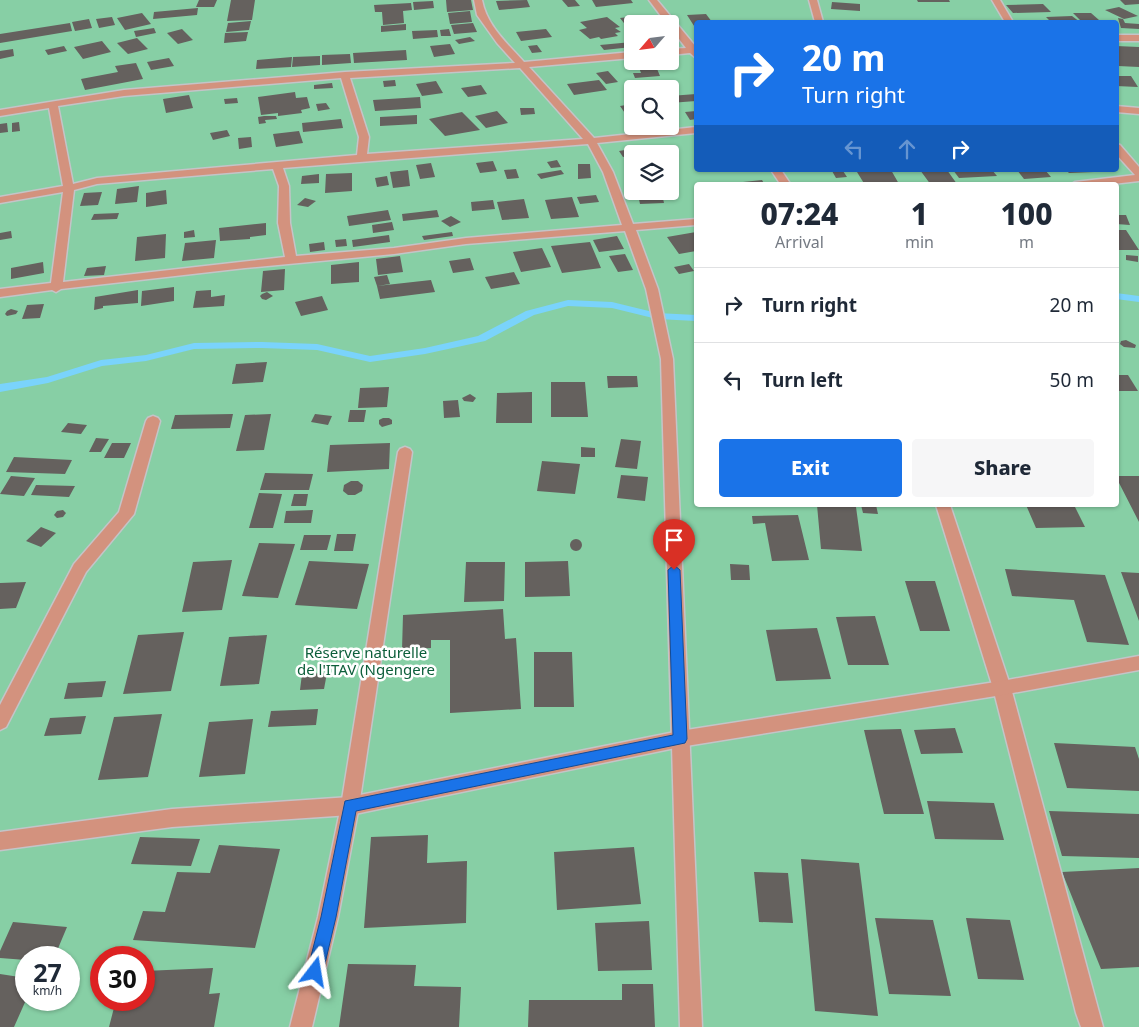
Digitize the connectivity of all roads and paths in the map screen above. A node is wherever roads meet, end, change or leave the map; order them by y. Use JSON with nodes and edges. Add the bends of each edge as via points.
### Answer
{"nodes":[{"id":1,"x":478,"y":0,"type":"edge"},
{"id":2,"x":653,"y":0,"type":"edge"},
{"id":3,"x":813,"y":0,"type":"edge"},
{"id":4,"x":996,"y":0,"type":"edge"},
{"id":5,"x":818,"y":20,"type":"edge"},
{"id":6,"x":1008,"y":20,"type":"edge"},
{"id":7,"x":1119,"y":38,"type":"edge"},
{"id":8,"x":1139,"y":38,"type":"edge"},
{"id":9,"x":694,"y":50,"type":"edge"},
{"id":10,"x":694,"y":51,"type":"edge"},
{"id":11,"x":679,"y":52,"type":"edge"},
{"id":12,"x":624,"y":56,"type":"edge"},
{"id":13,"x":523,"y":65,"type":"junction"},
{"id":14,"x":345,"y":75,"type":"junction"},
{"id":15,"x":53,"y":105,"type":"junction"},
{"id":16,"x":1119,"y":109,"type":"edge"},
{"id":17,"x":1139,"y":111,"type":"edge"},
{"id":18,"x":0,"y":113,"type":"edge"},
{"id":19,"x":694,"y":130,"type":"edge"},
{"id":20,"x":591,"y":141,"type":"junction"},
{"id":21,"x":1119,"y":151,"type":"edge"},
{"id":22,"x":362,"y":158,"type":"junction"},
{"id":23,"x":277,"y":165,"type":"junction"},
{"id":24,"x":1139,"y":176,"type":"edge"},
{"id":25,"x":1096,"y":182,"type":"edge"},
{"id":26,"x":69,"y":188,"type":"junction"},
{"id":27,"x":0,"y":200,"type":"edge"},
{"id":28,"x":694,"y":222,"type":"edge"},
{"id":29,"x":630,"y":228,"type":"junction"},
{"id":30,"x":291,"y":260,"type":"junction"},
{"id":31,"x":56,"y":288,"type":"junction"},
{"id":32,"x":0,"y":293,"type":"edge"},
{"id":33,"x":153,"y":421,"type":"dead end"},
{"id":34,"x":405,"y":452,"type":"dead end"},
{"id":35,"x":944,"y":507,"type":"edge"},
{"id":36,"x":1139,"y":664,"type":"edge"},
{"id":37,"x":1002,"y":688,"type":"junction"},
{"id":38,"x":0,"y":722,"type":"edge"},
{"id":39,"x":680,"y":739,"type":"junction"},
{"id":40,"x":350,"y":806,"type":"junction"},
{"id":41,"x":0,"y":841,"type":"edge"},
{"id":42,"x":301,"y":1027,"type":"edge"},
{"id":43,"x":692,"y":1027,"type":"edge"},
{"id":44,"x":1092,"y":1027,"type":"edge"}],
"edges":[{"from":1,"to":13,"type":"street","via":[[481,15]]},
{"from":2,"to":9,"type":"street"},
{"from":3,"to":5,"type":"street"},
{"from":4,"to":6,"type":"street"},
{"from":7,"to":8,"type":"street"},
{"from":10,"to":11,"type":"street"},
{"from":12,"to":13,"type":"street"},
{"from":13,"to":14,"type":"street"},
{"from":13,"to":20,"type":"street"},
{"from":14,"to":15,"type":"street","via":[[124,93]]},
{"from":14,"to":22,"type":"street","via":[[364,137]]},
{"from":15,"to":18,"type":"street"},
{"from":15,"to":26,"type":"street"},
{"from":16,"to":17,"type":"street"},
{"from":19,"to":20,"type":"street"},
{"from":20,"to":22,"type":"street"},
{"from":20,"to":29,"type":"street","via":[[608,172]]},
{"from":21,"to":24,"type":"street"},
{"from":22,"to":23,"type":"street"},
{"from":23,"to":26,"type":"street","via":[[97,181]]},
{"from":23,"to":30,"type":"street","via":[[284,186],[284,223]]},
{"from":24,"to":25,"type":"street"},
{"from":26,"to":27,"type":"street"},
{"from":26,"to":31,"type":"street"},
{"from":28,"to":29,"type":"street"},
{"from":29,"to":30,"type":"street"},
{"from":29,"to":39,"type":"street","via":[[652,289],[667,359]]},
{"from":30,"to":31,"type":"street"},
{"from":31,"to":32,"type":"street"},
{"from":33,"to":38,"type":"street","via":[[126,514],[80,568]]},
{"from":34,"to":40,"type":"street"},
{"from":35,"to":37,"type":"street"},
{"from":36,"to":37,"type":"street"},
{"from":37,"to":39,"type":"street"},
{"from":37,"to":44,"type":"street"},
{"from":39,"to":40,"type":"street"},
{"from":39,"to":43,"type":"street"},
{"from":40,"to":41,"type":"street","via":[[172,818]]},
{"from":40,"to":42,"type":"street","via":[[328,917]]}]}
